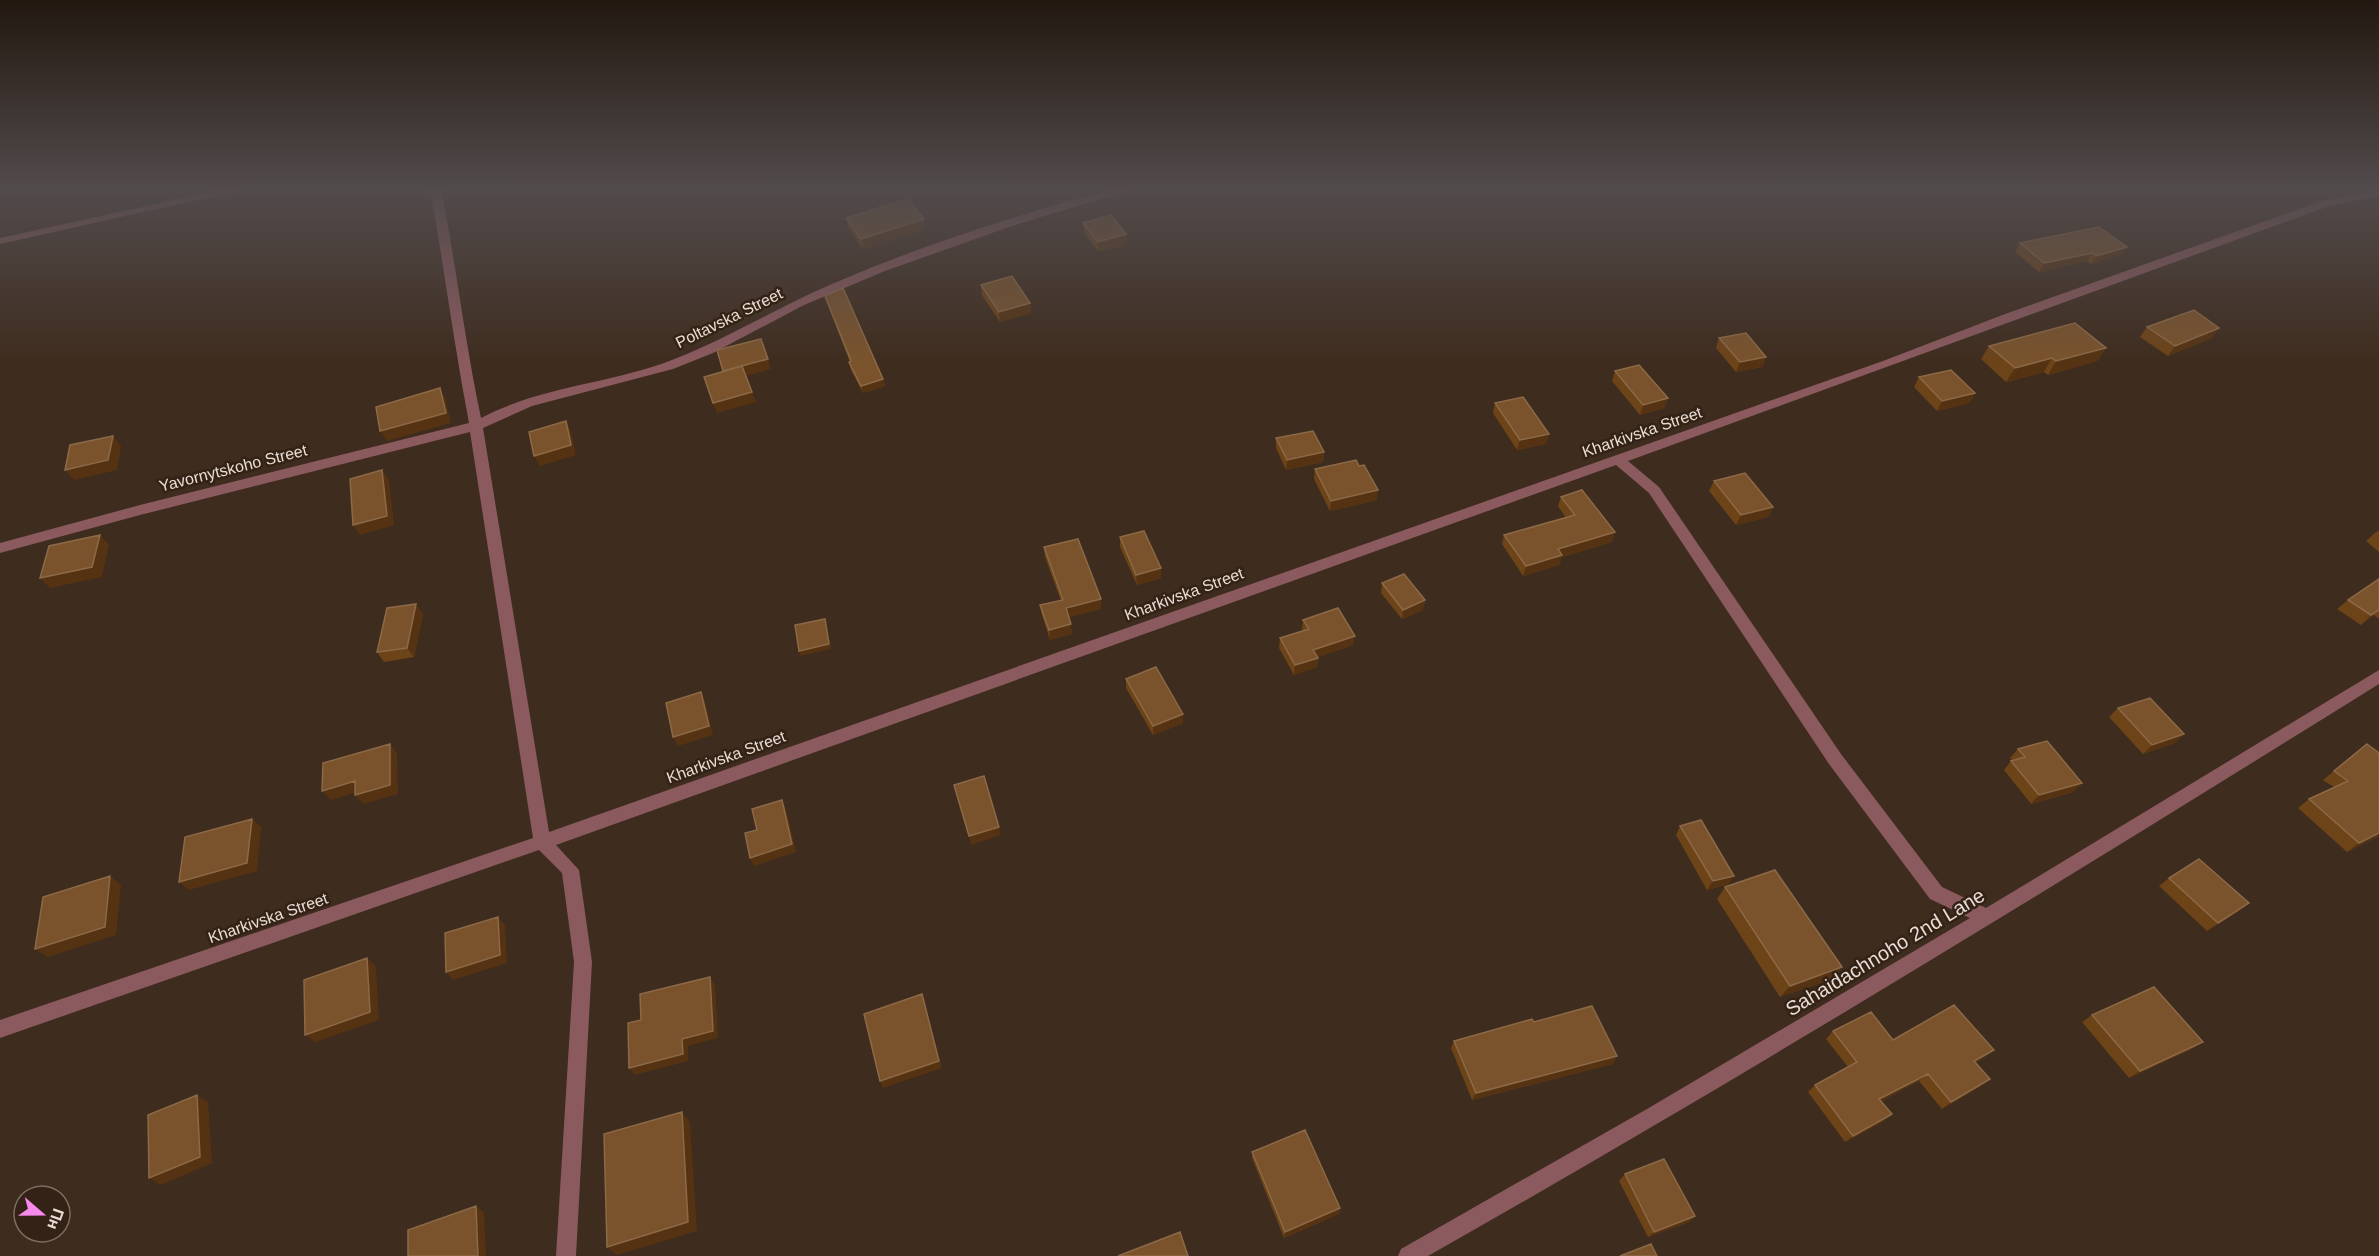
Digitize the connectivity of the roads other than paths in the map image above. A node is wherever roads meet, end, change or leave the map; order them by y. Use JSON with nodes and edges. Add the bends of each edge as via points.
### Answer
{"nodes":[{"id":1,"x":447,"y":247,"type":"edge"},
{"id":2,"x":944,"y":247,"type":"edge"},
{"id":3,"x":2204,"y":247,"type":"edge"},
{"id":4,"x":476,"y":426,"type":"junction"},
{"id":5,"x":1617,"y":459,"type":"junction"},
{"id":6,"x":0,"y":548,"type":"edge"},
{"id":7,"x":2379,"y":675,"type":"edge"},
{"id":8,"x":542,"y":842,"type":"junction"},
{"id":9,"x":1988,"y":918,"type":"junction"},
{"id":10,"x":0,"y":1029,"type":"edge"},
{"id":11,"x":566,"y":1256,"type":"edge"},
{"id":12,"x":1408,"y":1256,"type":"edge"}],
"edges":[{"from":1,"to":4,"type":"street","via":[[458,336]]},
{"from":2,"to":4,"type":"street","name":"Poltavska Street","via":[[875,270],[751,325],[695,356],[500,411]]},
{"from":3,"to":5,"type":"street","name":"Kharkivska Street"},
{"from":4,"to":6,"type":"street","name":"Yavornytskoho Street"},
{"from":4,"to":8,"type":"street"},
{"from":5,"to":8,"type":"street","name":"Kharkivska Street"},
{"from":5,"to":9,"type":"street","via":[[1654,490],[1835,759],[1936,893]]},
{"from":7,"to":9,"type":"street","name":"Sahaidachnoho 2nd Lane"},
{"from":8,"to":10,"type":"street","name":"Kharkivska Street"},
{"from":8,"to":11,"type":"street","via":[[570,870],[583,963]]},
{"from":9,"to":12,"type":"street","name":"Sahaidachnoho 2nd Lane","via":[[1529,1189]]}]}
